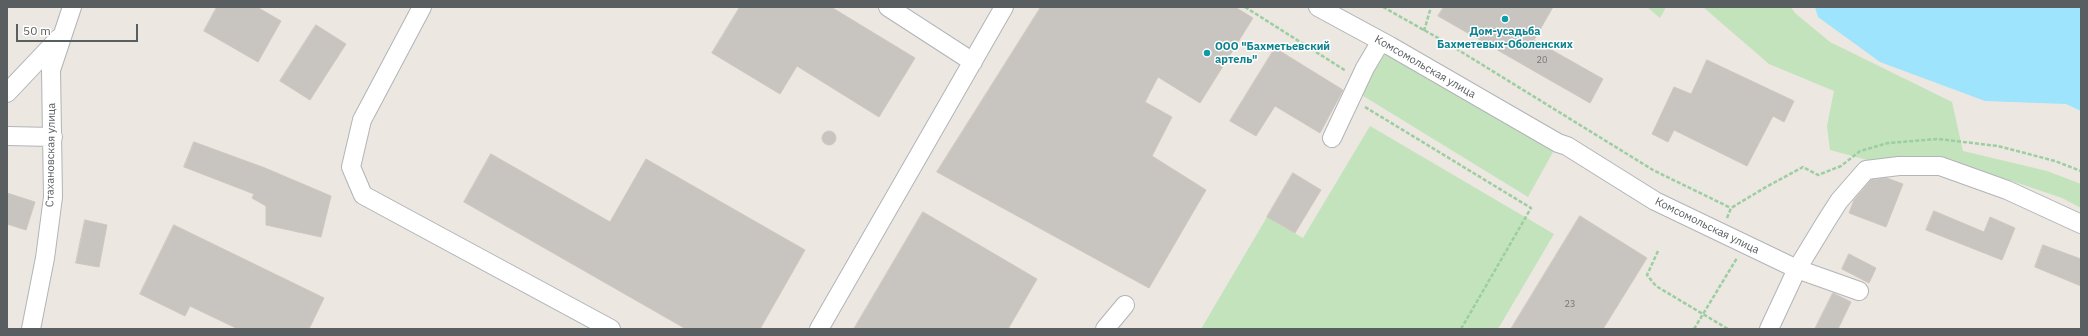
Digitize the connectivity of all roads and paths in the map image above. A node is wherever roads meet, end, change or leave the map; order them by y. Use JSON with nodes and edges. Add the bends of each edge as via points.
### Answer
{"nodes":[{"id":1,"x":72,"y":7,"type":"edge"},
{"id":2,"x":422,"y":7,"type":"edge"},
{"id":3,"x":888,"y":7,"type":"edge"},
{"id":4,"x":1004,"y":7,"type":"edge"},
{"id":5,"x":1245,"y":7,"type":"edge"},
{"id":6,"x":1318,"y":7,"type":"edge"},
{"id":7,"x":1383,"y":7,"type":"edge"},
{"id":8,"x":1430,"y":7,"type":"edge"},
{"id":9,"x":1424,"y":31,"type":"junction"},
{"id":10,"x":64,"y":33,"type":"junction"},
{"id":11,"x":1381,"y":41,"type":"junction"},
{"id":12,"x":973,"y":62,"type":"junction"},
{"id":13,"x":1360,"y":79,"type":"junction"},
{"id":14,"x":7,"y":93,"type":"edge"},
{"id":15,"x":1351,"y":98,"type":"junction"},
{"id":16,"x":7,"y":136,"type":"edge"},
{"id":17,"x":53,"y":137,"type":"junction"},
{"id":18,"x":1332,"y":138,"type":"dead end"},
{"id":19,"x":1731,"y":208,"type":"dead end"},
{"id":20,"x":2081,"y":224,"type":"edge"},
{"id":21,"x":1745,"y":244,"type":"junction"},
{"id":22,"x":1658,"y":251,"type":"dead end"},
{"id":23,"x":1797,"y":269,"type":"junction"},
{"id":24,"x":1859,"y":291,"type":"dead end"},
{"id":25,"x":1125,"y":304,"type":"dead end"},
{"id":26,"x":1703,"y":314,"type":"junction"},
{"id":27,"x":31,"y":329,"type":"edge"},
{"id":28,"x":611,"y":329,"type":"edge"},
{"id":29,"x":819,"y":329,"type":"edge"},
{"id":30,"x":1105,"y":329,"type":"edge"},
{"id":31,"x":1461,"y":329,"type":"edge"},
{"id":32,"x":1694,"y":329,"type":"edge"},
{"id":33,"x":1728,"y":329,"type":"edge"},
{"id":34,"x":1769,"y":329,"type":"edge"}],
"edges":[{"from":1,"to":10,"type":"street","name":"Стахановская улица"},
{"from":2,"to":28,"type":"street","via":[[362,120],[351,167],[363,195]]},
{"from":3,"to":12,"type":"street"},
{"from":4,"to":12,"type":"street"},
{"from":5,"to":13,"type":"path"},
{"from":6,"to":11,"type":"street","name":"Комсомольская улица"},
{"from":7,"to":9,"type":"path"},
{"from":8,"to":9,"type":"path"},
{"from":9,"to":19,"type":"path","via":[[1653,170]]},
{"from":10,"to":14,"type":"street"},
{"from":10,"to":17,"type":"street","name":"Стахановская улица","via":[[51,70]]},
{"from":11,"to":13,"type":"street"},
{"from":11,"to":21,"type":"street","name":"Комсомольская улица","via":[[1567,146],[1655,201]]},
{"from":12,"to":29,"type":"street"},
{"from":13,"to":15,"type":"street"},
{"from":15,"to":18,"type":"street"},
{"from":15,"to":31,"type":"path","via":[[1531,208]]},
{"from":16,"to":17,"type":"street"},
{"from":17,"to":27,"type":"street","name":"Стахановская улица","via":[[53,197],[45,258]]},
{"from":20,"to":23,"type":"street","via":[[2008,190],[1940,166],[1898,166],[1866,170],[1839,201]]},
{"from":21,"to":23,"type":"street","name":"Комсомольская улица"},
{"from":21,"to":26,"type":"path"},
{"from":22,"to":26,"type":"path","via":[[1647,274],[1656,286]]},
{"from":23,"to":24,"type":"street","name":"Комсомольская улица"},
{"from":23,"to":34,"type":"street"},
{"from":25,"to":30,"type":"street"},
{"from":26,"to":32,"type":"path"},
{"from":26,"to":33,"type":"path"}]}
